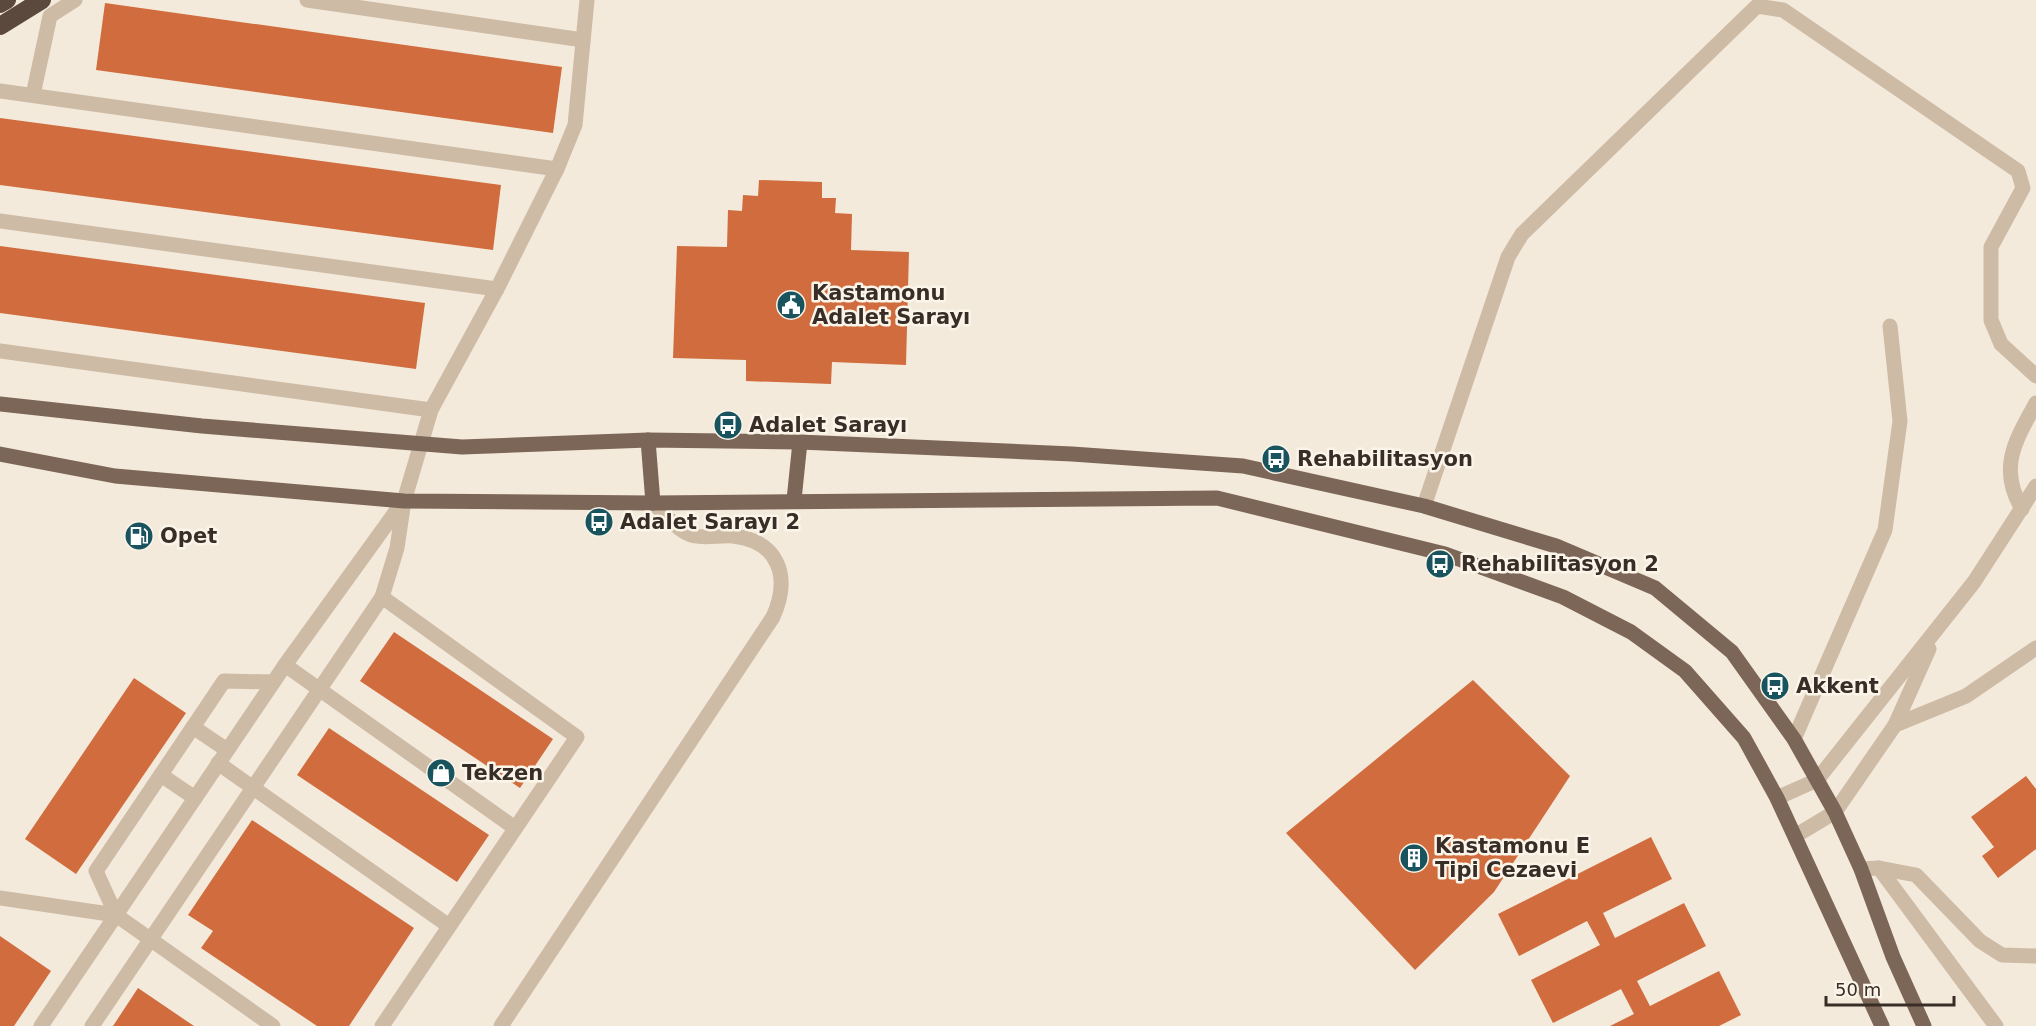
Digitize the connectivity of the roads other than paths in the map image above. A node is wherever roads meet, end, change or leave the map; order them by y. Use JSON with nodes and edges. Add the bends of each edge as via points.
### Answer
{"nodes":[{"id":1,"x":7,"y":0,"type":"edge"},
{"id":2,"x":42,"y":0,"type":"edge"},
{"id":3,"x":75,"y":0,"type":"edge"},
{"id":4,"x":307,"y":0,"type":"edge"},
{"id":5,"x":587,"y":0,"type":"edge"},
{"id":6,"x":0,"y":4,"type":"edge"},
{"id":7,"x":0,"y":26,"type":"edge"},
{"id":8,"x":582,"y":40,"type":"junction"},
{"id":9,"x":0,"y":91,"type":"edge"},
{"id":10,"x":33,"y":95,"type":"junction"},
{"id":11,"x":557,"y":169,"type":"junction"},
{"id":12,"x":0,"y":221,"type":"edge"},
{"id":13,"x":497,"y":289,"type":"junction"},
{"id":14,"x":1890,"y":326,"type":"dead end"},
{"id":15,"x":0,"y":351,"type":"edge"},
{"id":16,"x":2036,"y":376,"type":"edge"},
{"id":17,"x":2036,"y":403,"type":"edge"},
{"id":18,"x":0,"y":404,"type":"edge"},
{"id":19,"x":431,"y":411,"type":"junction"},
{"id":20,"x":648,"y":440,"type":"junction"},
{"id":21,"x":800,"y":442,"type":"junction"},
{"id":22,"x":420,"y":444,"type":"junction"},
{"id":23,"x":0,"y":454,"type":"edge"},
{"id":24,"x":2036,"y":486,"type":"edge"},
{"id":25,"x":794,"y":500,"type":"junction"},
{"id":26,"x":404,"y":501,"type":"junction"},
{"id":27,"x":653,"y":503,"type":"junction"},
{"id":28,"x":1424,"y":506,"type":"junction"},
{"id":29,"x":2022,"y":509,"type":"junction"},
{"id":30,"x":382,"y":597,"type":"junction"},
{"id":31,"x":1939,"y":627,"type":"junction"},
{"id":32,"x":2036,"y":648,"type":"edge"},
{"id":33,"x":285,"y":665,"type":"junction"},
{"id":34,"x":273,"y":682,"type":"junction"},
{"id":35,"x":320,"y":688,"type":"junction"},
{"id":36,"x":1896,"y":725,"type":"junction"},
{"id":37,"x":193,"y":727,"type":"junction"},
{"id":38,"x":1794,"y":739,"type":"junction"},
{"id":39,"x":223,"y":757,"type":"junction"},
{"id":40,"x":161,"y":775,"type":"junction"},
{"id":41,"x":1817,"y":780,"type":"junction"},
{"id":42,"x":254,"y":787,"type":"junction"},
{"id":43,"x":195,"y":798,"type":"junction"},
{"id":44,"x":1777,"y":798,"type":"junction"},
{"id":45,"x":1835,"y":812,"type":"junction"},
{"id":46,"x":515,"y":828,"type":"junction"},
{"id":47,"x":1795,"y":836,"type":"junction"},
{"id":48,"x":1879,"y":868,"type":"junction"},
{"id":49,"x":1861,"y":869,"type":"junction"},
{"id":50,"x":0,"y":898,"type":"edge"},
{"id":51,"x":116,"y":915,"type":"junction"},
{"id":52,"x":449,"y":926,"type":"junction"},
{"id":53,"x":151,"y":938,"type":"junction"},
{"id":54,"x":2036,"y":956,"type":"edge"},
{"id":55,"x":41,"y":1026,"type":"edge"},
{"id":56,"x":92,"y":1026,"type":"edge"},
{"id":57,"x":273,"y":1026,"type":"edge"},
{"id":58,"x":382,"y":1026,"type":"edge"},
{"id":59,"x":501,"y":1026,"type":"edge"},
{"id":60,"x":1882,"y":1026,"type":"edge"},
{"id":61,"x":1924,"y":1026,"type":"edge"},
{"id":62,"x":1996,"y":1026,"type":"edge"}],
"edges":[{"from":1,"to":6,"type":"highway"},
{"from":2,"to":7,"type":"highway"},
{"from":3,"to":10,"type":"street","via":[[50,16]]},
{"from":4,"to":8,"type":"street"},
{"from":5,"to":8,"type":"street"},
{"from":8,"to":11,"type":"street","via":[[575,125]]},
{"from":9,"to":10,"type":"street"},
{"from":10,"to":11,"type":"street"},
{"from":11,"to":13,"type":"street"},
{"from":12,"to":13,"type":"street"},
{"from":13,"to":19,"type":"street"},
{"from":14,"to":38,"type":"street","via":[[1900,421],[1885,530]]},
{"from":15,"to":19,"type":"street"},
{"from":16,"to":28,"type":"street","via":[[2001,344],[1991,320],[1990,247],[2023,188],[2018,171],[1783,10],[1757,6],[1522,234],[1509,257]]},
{"from":17,"to":29,"type":"street","via":[[2008,466],[2013,494]]},
{"from":18,"to":22,"type":"main road"},
{"from":19,"to":22,"type":"street"},
{"from":20,"to":21,"type":"main road"},
{"from":20,"to":22,"type":"main road","via":[[462,447]]},
{"from":20,"to":27,"type":"main road"},
{"from":21,"to":25,"type":"main road"},
{"from":21,"to":28,"type":"main road","via":[[1243,466]]},
{"from":22,"to":26,"type":"street"},
{"from":23,"to":26,"type":"main road","via":[[115,476]]},
{"from":24,"to":29,"type":"street"},
{"from":25,"to":27,"type":"main road"},
{"from":25,"to":44,"type":"main road","via":[[1217,498],[1445,554],[1563,597],[1640,638],[1685,671],[1744,738]]},
{"from":26,"to":27,"type":"main road"},
{"from":26,"to":30,"type":"street","via":[[397,548]]},
{"from":26,"to":33,"type":"street"},
{"from":27,"to":59,"type":"street","via":[[693,536],[729,536],[759,543],[778,563],[782,583],[779,603]]},
{"from":28,"to":38,"type":"main road","via":[[1556,546],[1655,588],[1732,652]]},
{"from":29,"to":31,"type":"street"},
{"from":30,"to":35,"type":"street"},
{"from":30,"to":46,"type":"street","via":[[577,737]]},
{"from":31,"to":36,"type":"street"},
{"from":31,"to":41,"type":"street"},
{"from":32,"to":36,"type":"street","via":[[1966,696]]},
{"from":33,"to":34,"type":"street"},
{"from":33,"to":35,"type":"street"},
{"from":34,"to":37,"type":"street","via":[[224,681]]},
{"from":34,"to":39,"type":"street"},
{"from":35,"to":42,"type":"street"},
{"from":35,"to":46,"type":"street"},
{"from":36,"to":45,"type":"street"},
{"from":37,"to":39,"type":"street"},
{"from":37,"to":40,"type":"street"},
{"from":38,"to":41,"type":"main road"},
{"from":39,"to":42,"type":"street"},
{"from":39,"to":43,"type":"street"},
{"from":40,"to":43,"type":"street"},
{"from":40,"to":51,"type":"street","via":[[96,871]]},
{"from":41,"to":44,"type":"street"},
{"from":41,"to":45,"type":"main road"},
{"from":42,"to":52,"type":"street"},
{"from":42,"to":53,"type":"street"},
{"from":43,"to":51,"type":"street"},
{"from":44,"to":47,"type":"main road"},
{"from":45,"to":47,"type":"street"},
{"from":45,"to":49,"type":"main road"},
{"from":46,"to":52,"type":"street"},
{"from":47,"to":60,"type":"main road"},
{"from":48,"to":49,"type":"street"},
{"from":48,"to":54,"type":"street","via":[[1916,875],[1980,941],[2002,955]]},
{"from":48,"to":62,"type":"street"},
{"from":49,"to":61,"type":"main road","via":[[1893,957]]},
{"from":50,"to":51,"type":"street"},
{"from":51,"to":53,"type":"street"},
{"from":51,"to":55,"type":"street"},
{"from":52,"to":58,"type":"street"},
{"from":53,"to":56,"type":"street"},
{"from":53,"to":57,"type":"street"}]}
